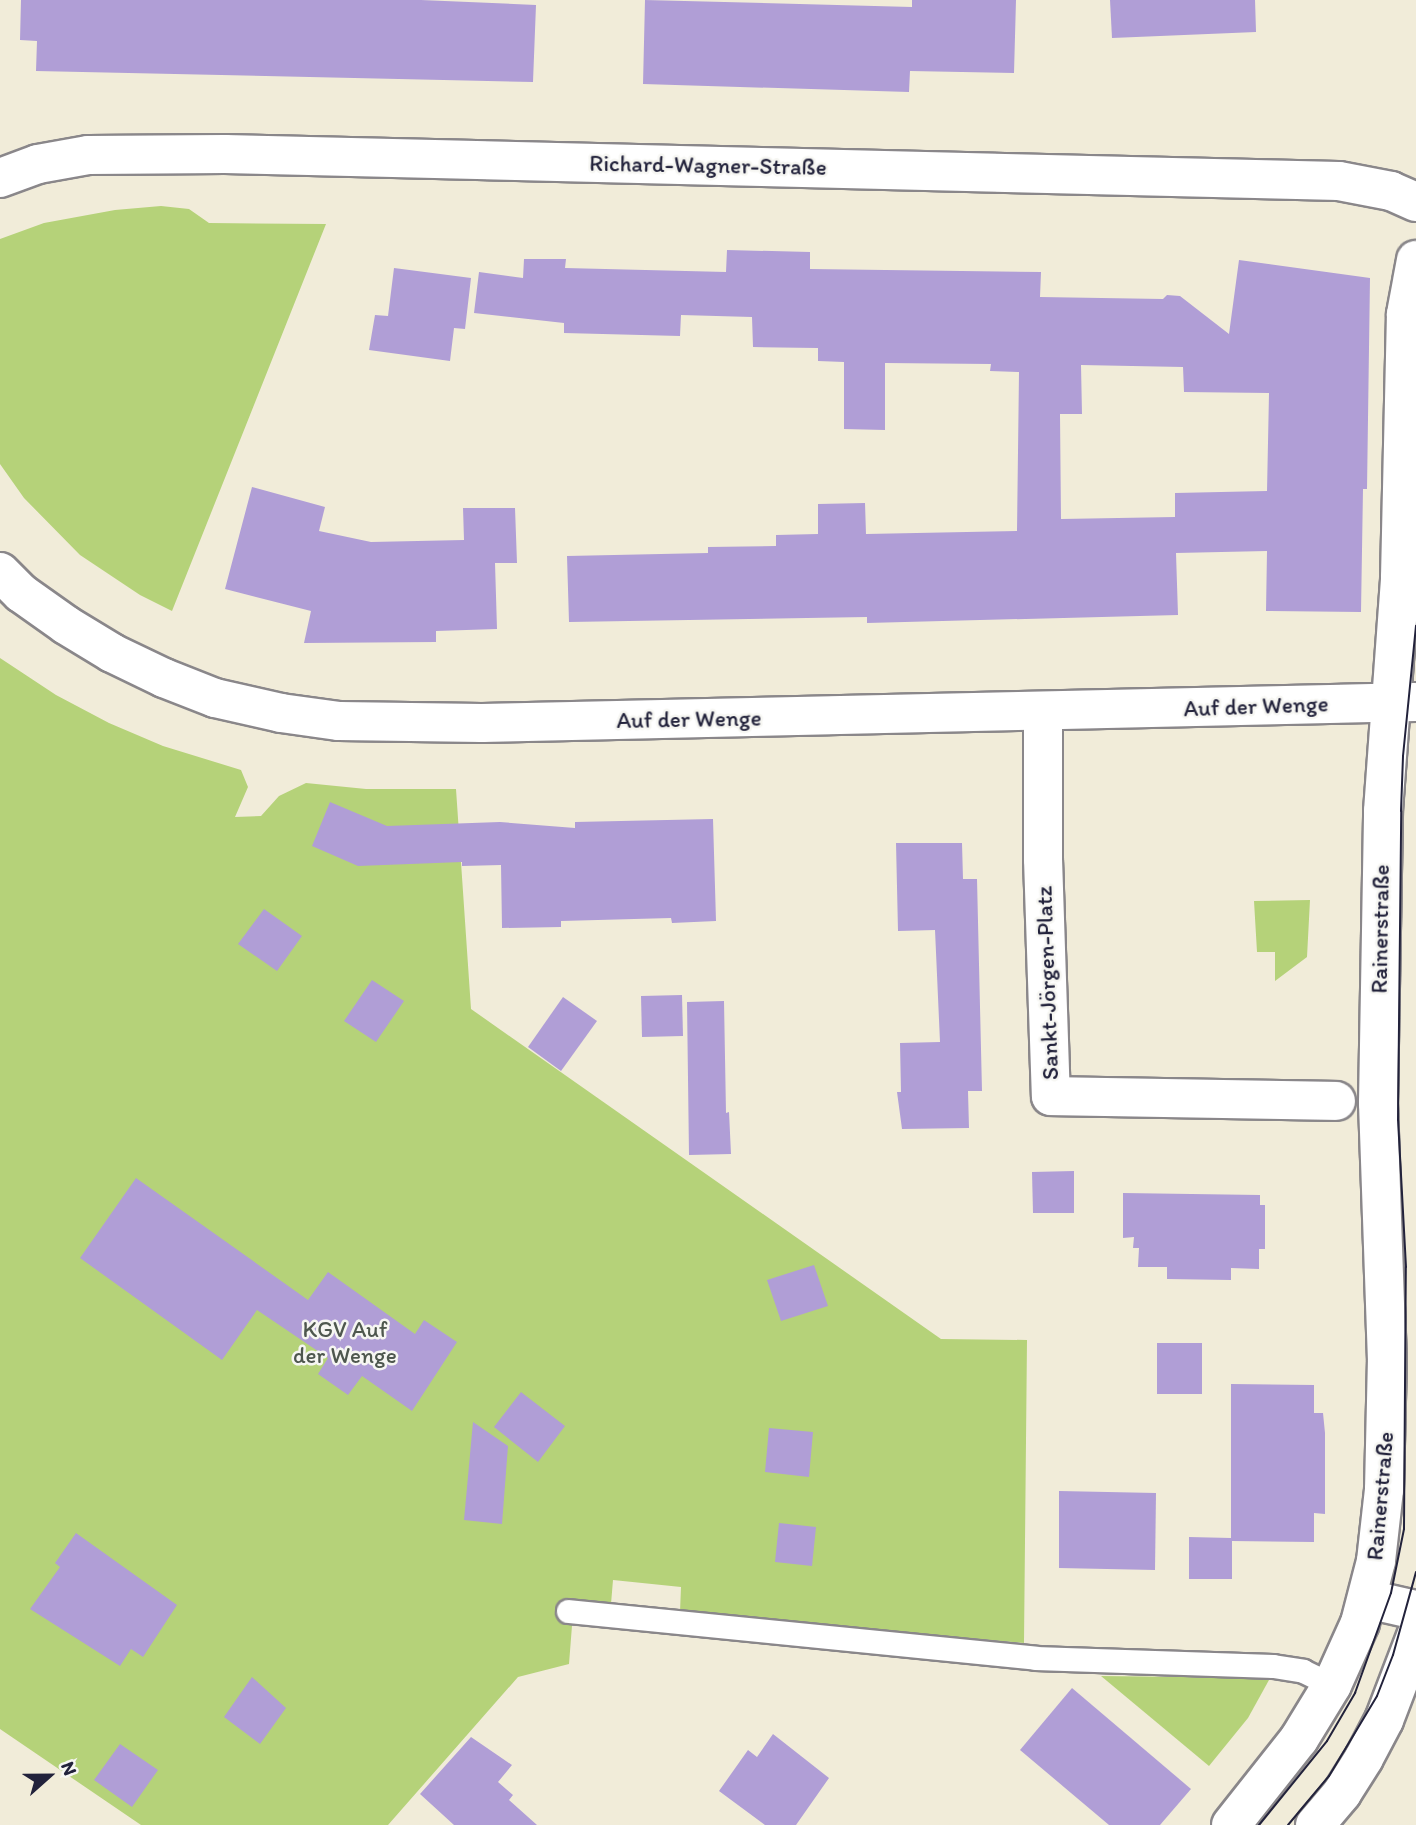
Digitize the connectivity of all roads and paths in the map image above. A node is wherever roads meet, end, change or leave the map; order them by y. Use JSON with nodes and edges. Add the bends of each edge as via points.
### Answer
{"nodes":[{"id":1,"x":0,"y":178,"type":"edge"},
{"id":2,"x":1416,"y":202,"type":"edge"},
{"id":3,"x":1416,"y":260,"type":"edge"},
{"id":4,"x":0,"y":572,"type":"edge"},
{"id":5,"x":1403,"y":702,"type":"edge"},
{"id":6,"x":1043,"y":712,"type":"junction"},
{"id":7,"x":1336,"y":1101,"type":"dead end"},
{"id":8,"x":1367,"y":1599,"type":"junction"},
{"id":9,"x":1416,"y":1610,"type":"edge"},
{"id":10,"x":568,"y":1611,"type":"dead end"},
{"id":11,"x":1416,"y":1636,"type":"edge"},
{"id":12,"x":1332,"y":1685,"type":"junction"},
{"id":13,"x":1231,"y":1825,"type":"edge"},
{"id":14,"x":1315,"y":1825,"type":"edge"}],
"edges":[{"from":1,"to":2,"type":"street","name":"Richard-Wagner-Straße","via":[[38,164],[89,156],[225,154],[1339,181],[1391,191]]},
{"from":3,"to":5,"type":"street","name":"Rainerstraße","via":[[1406,314],[1400,577]]},
{"from":4,"to":6,"type":"street","name":"Auf der Wenge","via":[[21,593],[112,653],[215,698],[339,721],[410,724]]},
{"from":5,"to":6,"type":"street","name":"Auf der Wenge"},
{"from":5,"to":8,"type":"street","name":"Rainerstraße","via":[[1382,811],[1378,1037],[1386,1422],[1376,1561]]},
{"from":6,"to":7,"type":"street","name":"Sankt-Jörgen-Platz","via":[[1051,1096]]},
{"from":8,"to":9,"type":"street"},
{"from":8,"to":12,"type":"street","name":"Rainerstraße"},
{"from":10,"to":12,"type":"lane","via":[[1035,1658],[1273,1666],[1303,1671]]},
{"from":11,"to":14,"type":"street","via":[[1364,1758]]},
{"from":12,"to":13,"type":"street","name":"Rainerstraße","via":[[1299,1739]]}]}
